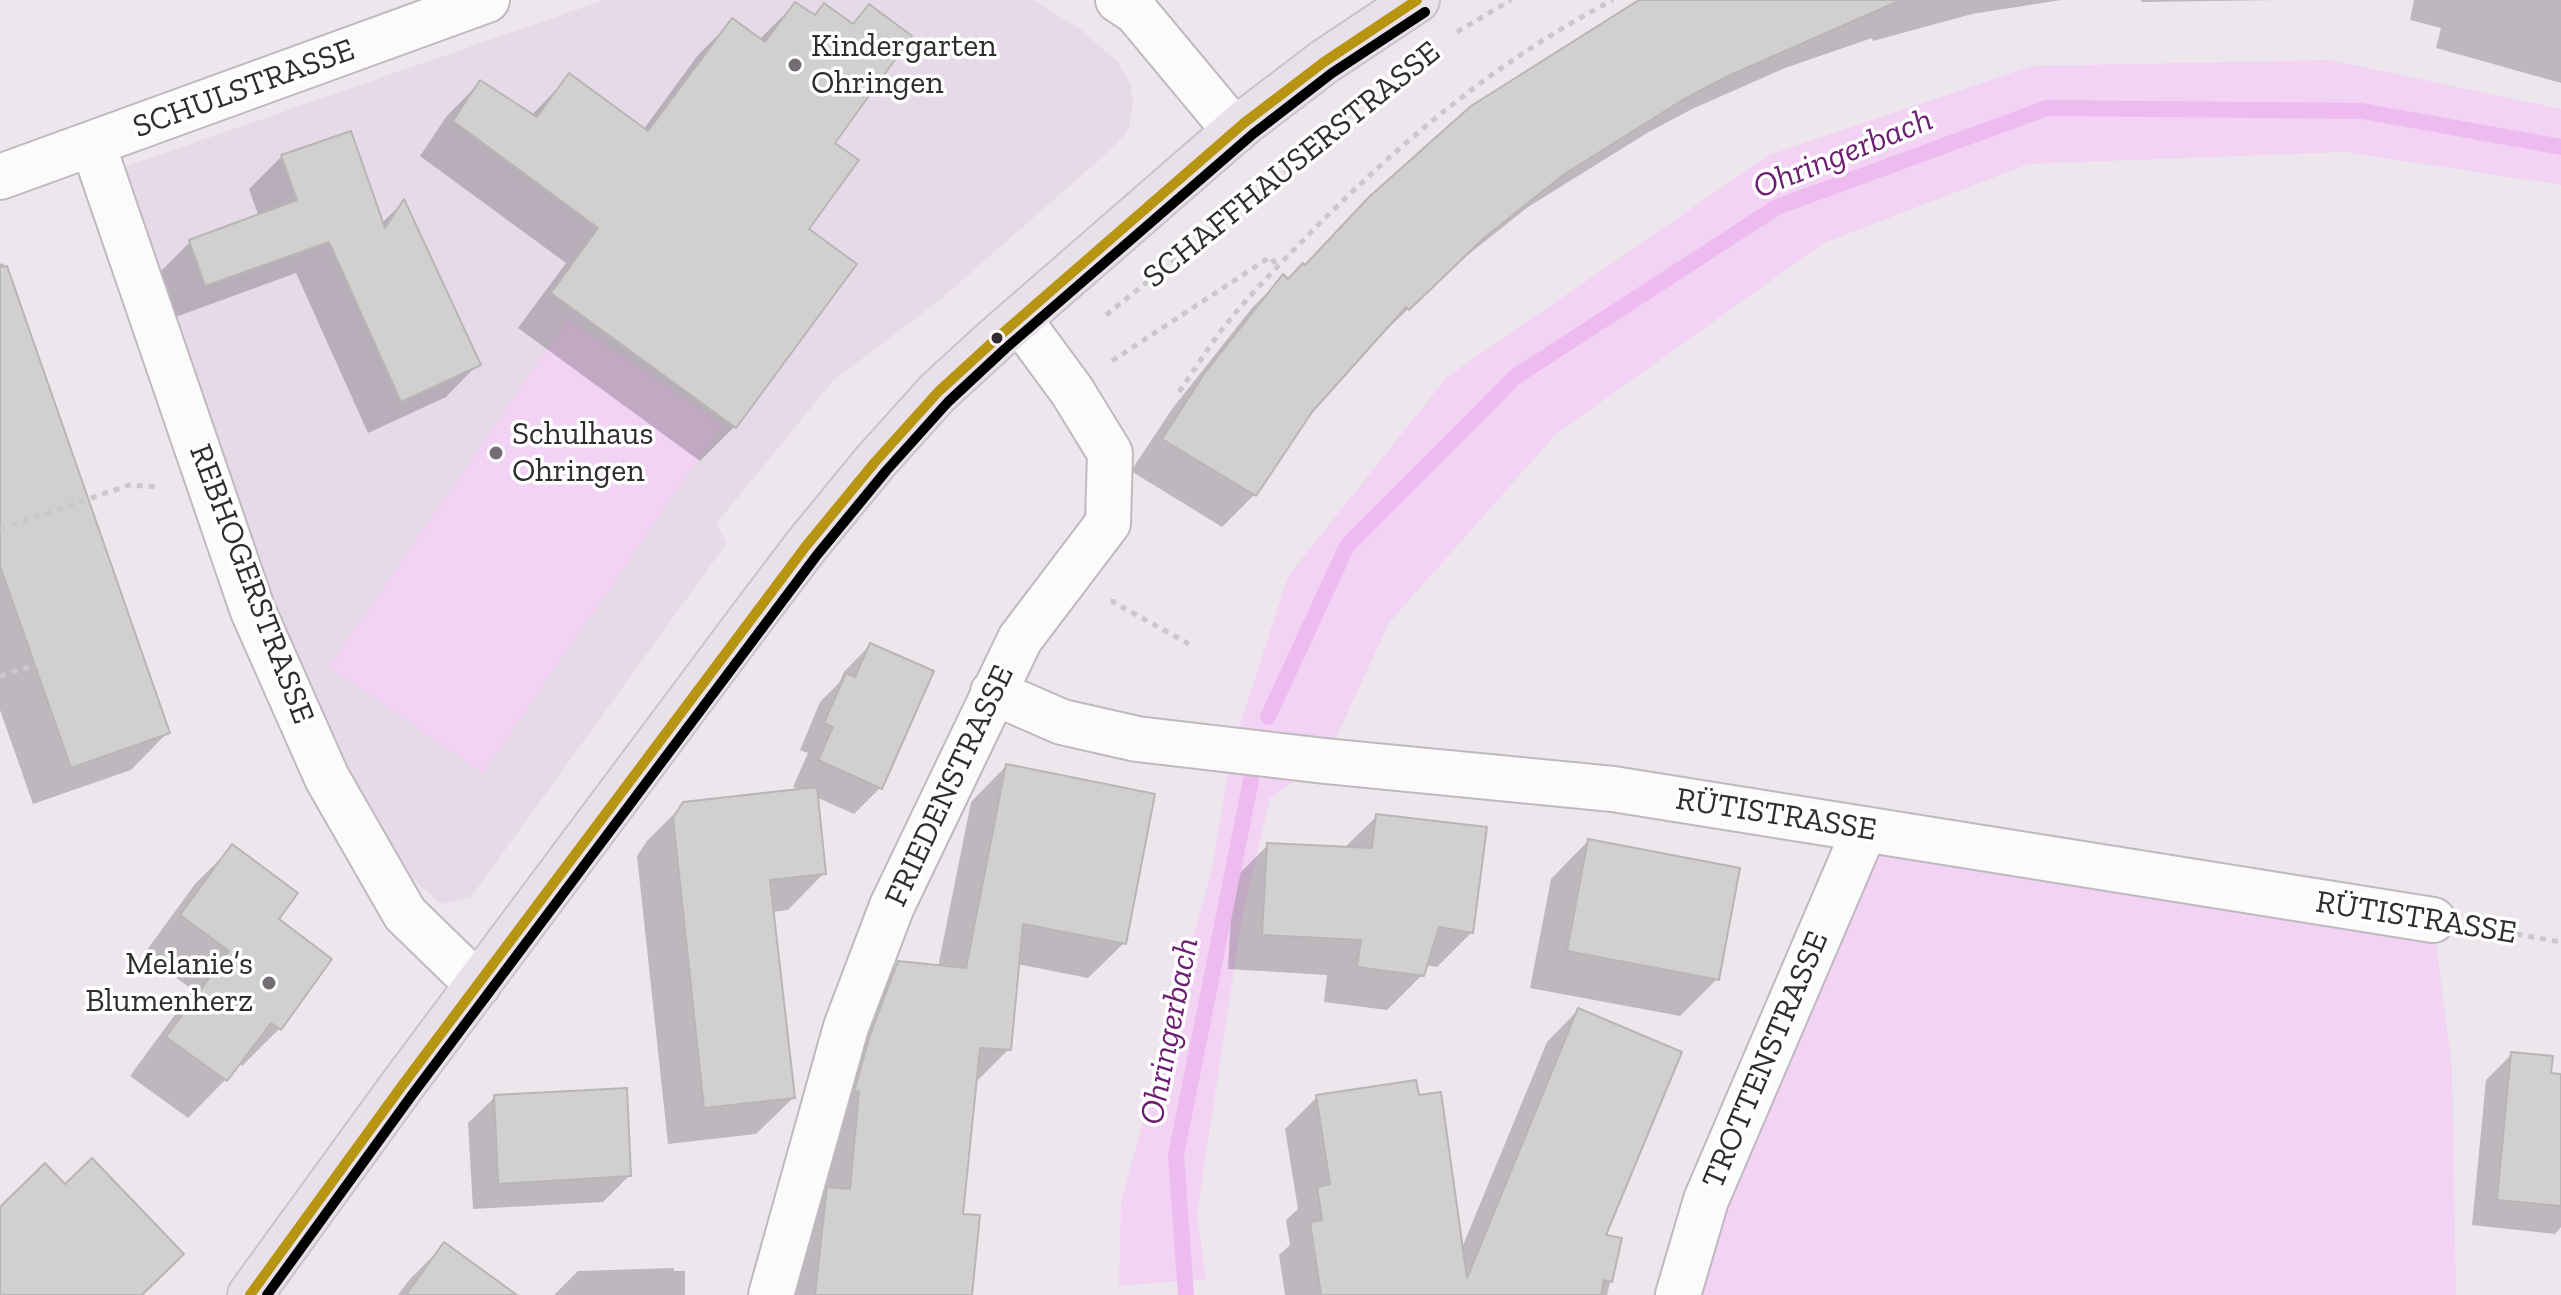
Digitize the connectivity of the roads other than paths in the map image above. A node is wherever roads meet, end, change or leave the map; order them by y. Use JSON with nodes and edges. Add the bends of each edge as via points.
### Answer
{"nodes":[{"id":1,"x":487,"y":0,"type":"edge"},
{"id":2,"x":1118,"y":0,"type":"edge"},
{"id":3,"x":1417,"y":0,"type":"edge"},
{"id":4,"x":1235,"y":131,"type":"junction"},
{"id":5,"x":93,"y":145,"type":"junction"},
{"id":6,"x":0,"y":177,"type":"edge"},
{"id":7,"x":1019,"y":319,"type":"junction"},
{"id":8,"x":993,"y":692,"type":"junction"},
{"id":9,"x":1865,"y":829,"type":"junction"},
{"id":10,"x":2433,"y":920,"type":"road end"},
{"id":11,"x":478,"y":985,"type":"junction"},
{"id":12,"x":250,"y":1295,"type":"edge"},
{"id":13,"x":771,"y":1295,"type":"edge"},
{"id":14,"x":1678,"y":1295,"type":"edge"}],
"edges":[{"from":1,"to":5,"type":"street","name":"SCHULSTRASSE"},
{"from":2,"to":4,"type":"street","via":[[1136,12]]},
{"from":3,"to":4,"type":"main road","name":"SCHAFFHAUSERSTRASSE","via":[[1324,62]]},
{"from":4,"to":7,"type":"main road","name":"SCHAFFHAUSERSTRASSE"},
{"from":5,"to":6,"type":"street","name":"SCHULSTRASSE"},
{"from":5,"to":11,"type":"street","name":"REBHOGERSTRASSE","via":[[253,611],[327,778],[405,914]]},
{"from":7,"to":8,"type":"street","name":"FRIEDENSTRASSE","via":[[1110,453],[1108,523],[1020,639]]},
{"from":7,"to":11,"type":"main road","name":"SCHAFFHAUSERSTRASSE","via":[[938,392],[806,546]]},
{"from":8,"to":9,"type":"street","name":"RÜTISTRASSE","via":[[1062,722],[1137,739],[1613,789]]},
{"from":8,"to":13,"type":"street","name":"FRIEDENSTRASSE","via":[[892,906],[846,1027]]},
{"from":9,"to":10,"type":"street","name":"RÜTISTRASSE"},
{"from":9,"to":14,"type":"street","name":"TROTTENSTRASSE","via":[[1706,1200]]},
{"from":11,"to":12,"type":"main road","name":"SCHAFFHAUSERSTRASSE"}]}
